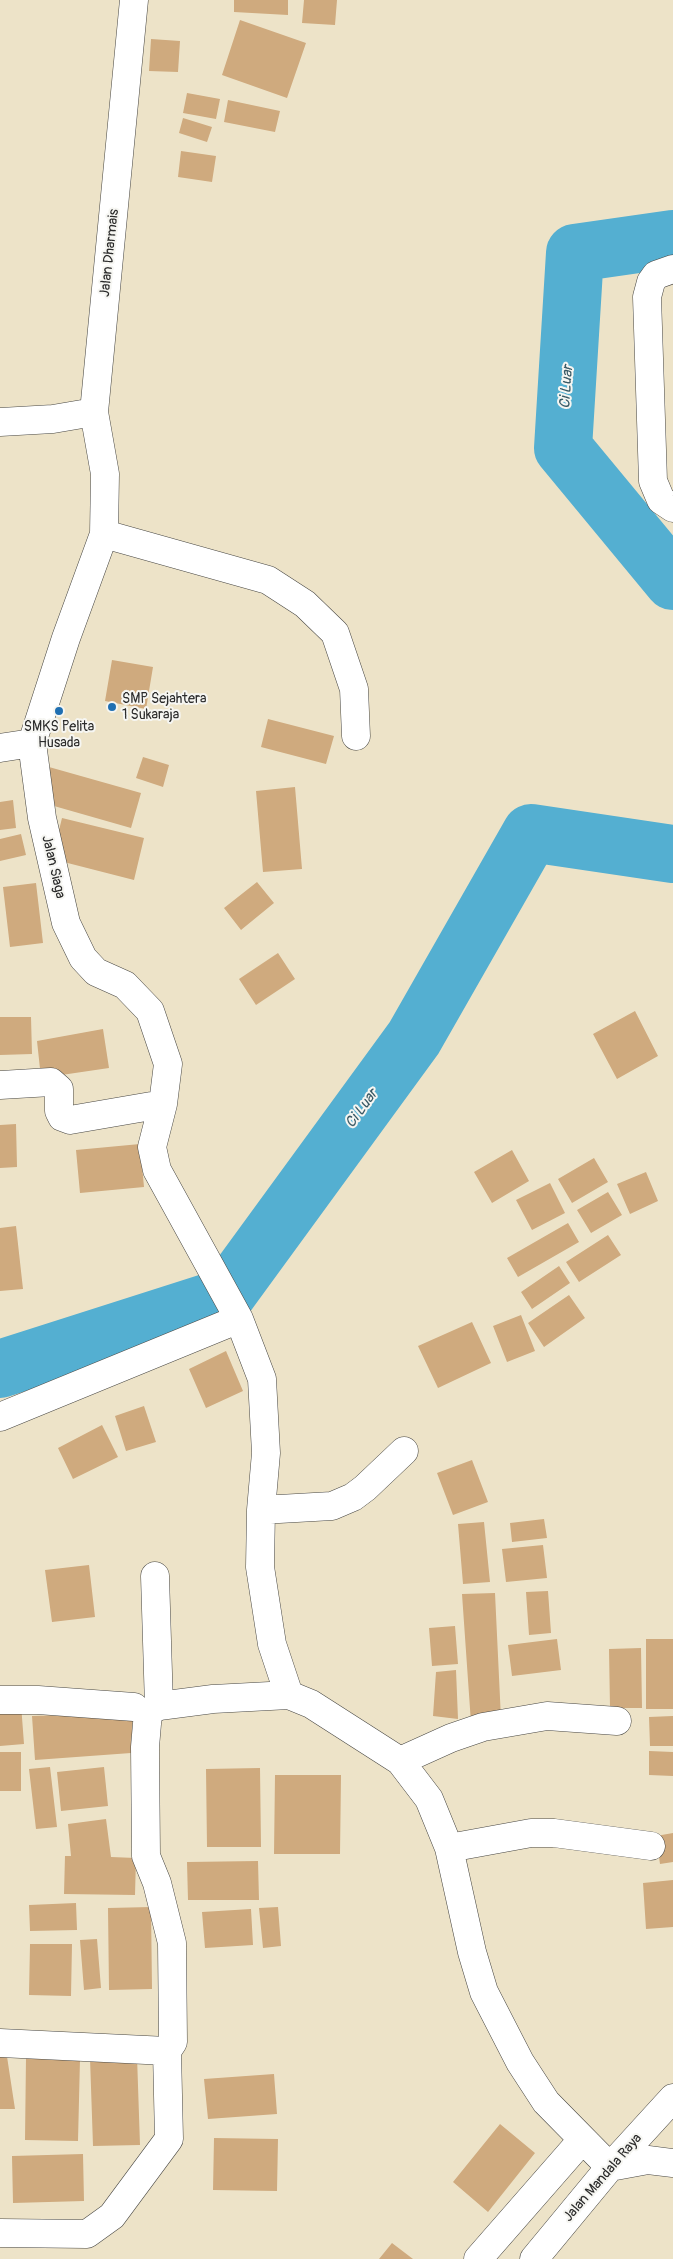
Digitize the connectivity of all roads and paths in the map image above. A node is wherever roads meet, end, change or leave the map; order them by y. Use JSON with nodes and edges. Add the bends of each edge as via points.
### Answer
{"nodes":[{"id":1,"x":134,"y":0,"type":"edge"},
{"id":2,"x":673,"y":269,"type":"edge"},
{"id":3,"x":94,"y":412,"type":"junction"},
{"id":4,"x":0,"y":422,"type":"edge"},
{"id":5,"x":673,"y":508,"type":"edge"},
{"id":6,"x":104,"y":534,"type":"junction"},
{"id":7,"x":356,"y":736,"type":"dead end"},
{"id":8,"x":32,"y":742,"type":"junction"},
{"id":9,"x":0,"y":748,"type":"edge"},
{"id":10,"x":0,"y":1084,"type":"edge"},
{"id":11,"x":163,"y":1104,"type":"junction"},
{"id":12,"x":235,"y":1314,"type":"junction"},
{"id":13,"x":0,"y":1417,"type":"edge"},
{"id":14,"x":404,"y":1451,"type":"dead end"},
{"id":15,"x":261,"y":1510,"type":"junction"},
{"id":16,"x":155,"y":1576,"type":"dead end"},
{"id":17,"x":289,"y":1695,"type":"junction"},
{"id":18,"x":0,"y":1700,"type":"edge"},
{"id":19,"x":147,"y":1707,"type":"junction"},
{"id":20,"x":617,"y":1721,"type":"dead end"},
{"id":21,"x":400,"y":1761,"type":"junction"},
{"id":22,"x":651,"y":1846,"type":"dead end"},
{"id":23,"x":449,"y":1848,"type":"junction"},
{"id":24,"x":0,"y":2044,"type":"edge"},
{"id":25,"x":167,"y":2051,"type":"junction"},
{"id":26,"x":673,"y":2098,"type":"edge"},
{"id":27,"x":582,"y":2140,"type":"junction"},
{"id":28,"x":673,"y":2163,"type":"edge"},
{"id":29,"x":610,"y":2167,"type":"junction"},
{"id":30,"x":0,"y":2233,"type":"edge"},
{"id":31,"x":478,"y":2259,"type":"edge"},
{"id":32,"x":534,"y":2259,"type":"edge"}],
"edges":[{"from":1,"to":3,"type":"street","name":"Jalan Dharmais"},
{"from":2,"to":5,"type":"street","via":[[656,274],[647,297],[654,481],[660,500]]},
{"from":3,"to":4,"type":"street","via":[[53,419]]},
{"from":3,"to":6,"type":"street","name":"Jalan Siaga","via":[[105,474]]},
{"from":6,"to":7,"type":"street","via":[[268,580],[305,604],[335,633],[354,689]]},
{"from":6,"to":8,"type":"street","name":"Jalan Siaga"},
{"from":8,"to":9,"type":"street"},
{"from":8,"to":11,"type":"street","name":"Jalan Siaga","via":[[42,818],[66,923],[83,958],[96,972],[125,985],[150,1011],[168,1064]]},
{"from":10,"to":11,"type":"street","via":[[51,1082],[59,1089],[62,1117],[70,1120]]},
{"from":11,"to":12,"type":"street","name":"Jalan Siaga","via":[[152,1148],[157,1170]]},
{"from":12,"to":13,"type":"street"},
{"from":12,"to":15,"type":"street","name":"Jalan Siaga","via":[[262,1379],[266,1453]]},
{"from":14,"to":15,"type":"street","via":[[365,1488],[332,1506]]},
{"from":15,"to":17,"type":"street","name":"Jalan Siaga","via":[[260,1567],[272,1644]]},
{"from":16,"to":19,"type":"street"},
{"from":17,"to":19,"type":"street"},
{"from":17,"to":21,"type":"street","via":[[311,1704]]},
{"from":18,"to":19,"type":"street"},
{"from":19,"to":25,"type":"street","via":[[146,1856],[157,1883],[172,1943],[173,2042]]},
{"from":20,"to":21,"type":"street","via":[[547,1716],[483,1727]]},
{"from":21,"to":23,"type":"street","via":[[429,1799]]},
{"from":22,"to":23,"type":"street","via":[[531,1833]]},
{"from":23,"to":27,"type":"street","via":[[484,1992],[520,2062],[546,2102]]},
{"from":24,"to":25,"type":"street"},
{"from":25,"to":30,"type":"street","via":[[169,2139],[112,2216],[86,2234]]},
{"from":26,"to":29,"type":"street","name":"Jalan Mandala Raya"},
{"from":27,"to":29,"type":"street"},
{"from":27,"to":31,"type":"street"},
{"from":28,"to":29,"type":"street","via":[[648,2160]]},
{"from":29,"to":32,"type":"street","name":"Jalan Mandala Raya"}]}
